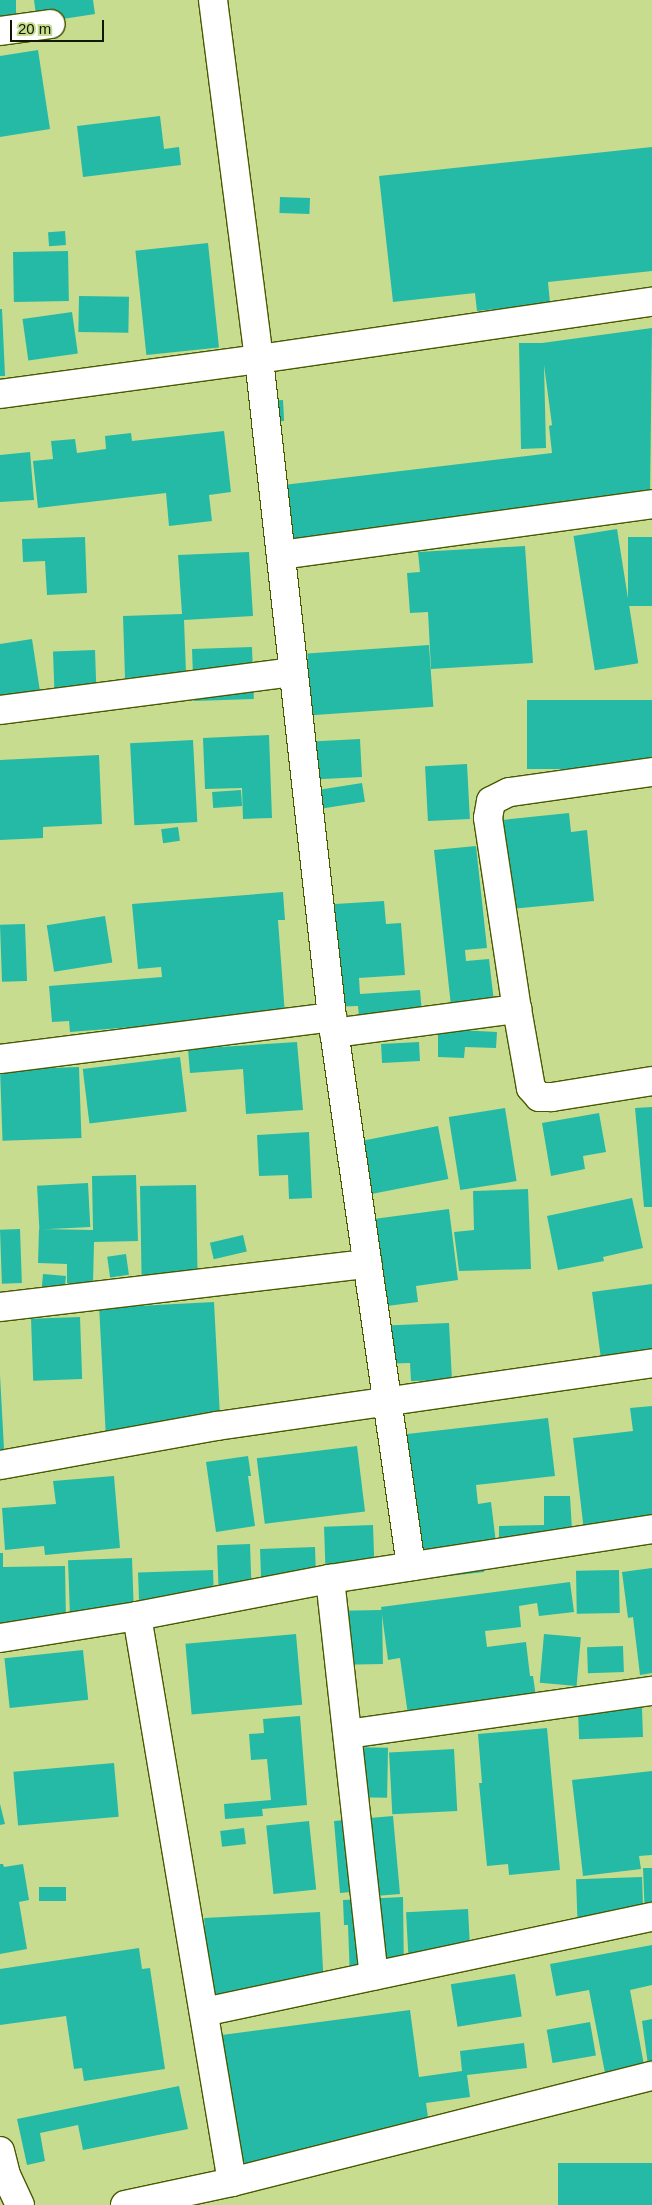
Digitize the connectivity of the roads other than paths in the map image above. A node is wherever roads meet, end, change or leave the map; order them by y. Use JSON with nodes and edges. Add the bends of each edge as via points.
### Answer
{"nodes":[{"id":1,"x":212,"y":0,"type":"edge"},
{"id":2,"x":51,"y":24,"type":"dead end"},
{"id":3,"x":0,"y":31,"type":"edge"},
{"id":4,"x":652,"y":302,"type":"edge"},
{"id":5,"x":259,"y":359,"type":"junction"},
{"id":6,"x":0,"y":394,"type":"edge"},
{"id":7,"x":652,"y":504,"type":"edge"},
{"id":8,"x":281,"y":556,"type":"junction"},
{"id":9,"x":292,"y":672,"type":"junction"},
{"id":10,"x":0,"y":710,"type":"edge"},
{"id":11,"x":652,"y":772,"type":"edge"},
{"id":12,"x":517,"y":1009,"type":"junction"},
{"id":13,"x":333,"y":1025,"type":"junction"},
{"id":14,"x":0,"y":1059,"type":"edge"},
{"id":15,"x":652,"y":1081,"type":"edge"},
{"id":16,"x":367,"y":1264,"type":"junction"},
{"id":17,"x":0,"y":1307,"type":"edge"},
{"id":18,"x":652,"y":1362,"type":"edge"},
{"id":19,"x":387,"y":1402,"type":"junction"},
{"id":20,"x":0,"y":1465,"type":"edge"},
{"id":21,"x":652,"y":1529,"type":"edge"},
{"id":22,"x":411,"y":1566,"type":"junction"},
{"id":23,"x":330,"y":1579,"type":"junction"},
{"id":24,"x":137,"y":1616,"type":"junction"},
{"id":25,"x":0,"y":1638,"type":"edge"},
{"id":26,"x":652,"y":1691,"type":"edge"},
{"id":27,"x":348,"y":1734,"type":"junction"},
{"id":28,"x":652,"y":1917,"type":"edge"},
{"id":29,"x":374,"y":1976,"type":"junction"},
{"id":30,"x":204,"y":2012,"type":"junction"},
{"id":31,"x":652,"y":2076,"type":"edge"},
{"id":32,"x":0,"y":2151,"type":"edge"},
{"id":33,"x":232,"y":2182,"type":"junction"},
{"id":34,"x":20,"y":2205,"type":"edge"},
{"id":35,"x":125,"y":2205,"type":"edge"}],
"edges":[{"from":1,"to":5,"type":"street"},
{"from":2,"to":3,"type":"street"},
{"from":4,"to":5,"type":"street"},
{"from":5,"to":6,"type":"street"},
{"from":5,"to":8,"type":"street"},
{"from":7,"to":8,"type":"street"},
{"from":8,"to":9,"type":"street"},
{"from":9,"to":10,"type":"street"},
{"from":9,"to":13,"type":"street"},
{"from":11,"to":12,"type":"street","via":[[509,792],[491,801],[488,818]]},
{"from":12,"to":13,"type":"street"},
{"from":12,"to":15,"type":"street","via":[[531,1088],[539,1096],[552,1097]]},
{"from":13,"to":14,"type":"street"},
{"from":13,"to":16,"type":"street"},
{"from":16,"to":17,"type":"street"},
{"from":16,"to":19,"type":"street"},
{"from":18,"to":19,"type":"street"},
{"from":19,"to":20,"type":"street","via":[[217,1426]]},
{"from":19,"to":22,"type":"street"},
{"from":21,"to":22,"type":"street"},
{"from":22,"to":23,"type":"street"},
{"from":23,"to":24,"type":"street"},
{"from":23,"to":27,"type":"street"},
{"from":24,"to":25,"type":"street"},
{"from":24,"to":30,"type":"street"},
{"from":26,"to":27,"type":"street"},
{"from":27,"to":29,"type":"street"},
{"from":28,"to":29,"type":"street"},
{"from":29,"to":30,"type":"street"},
{"from":30,"to":33,"type":"street"},
{"from":31,"to":33,"type":"street"},
{"from":32,"to":34,"type":"street","via":[[6,2176]]},
{"from":33,"to":35,"type":"street"}]}
